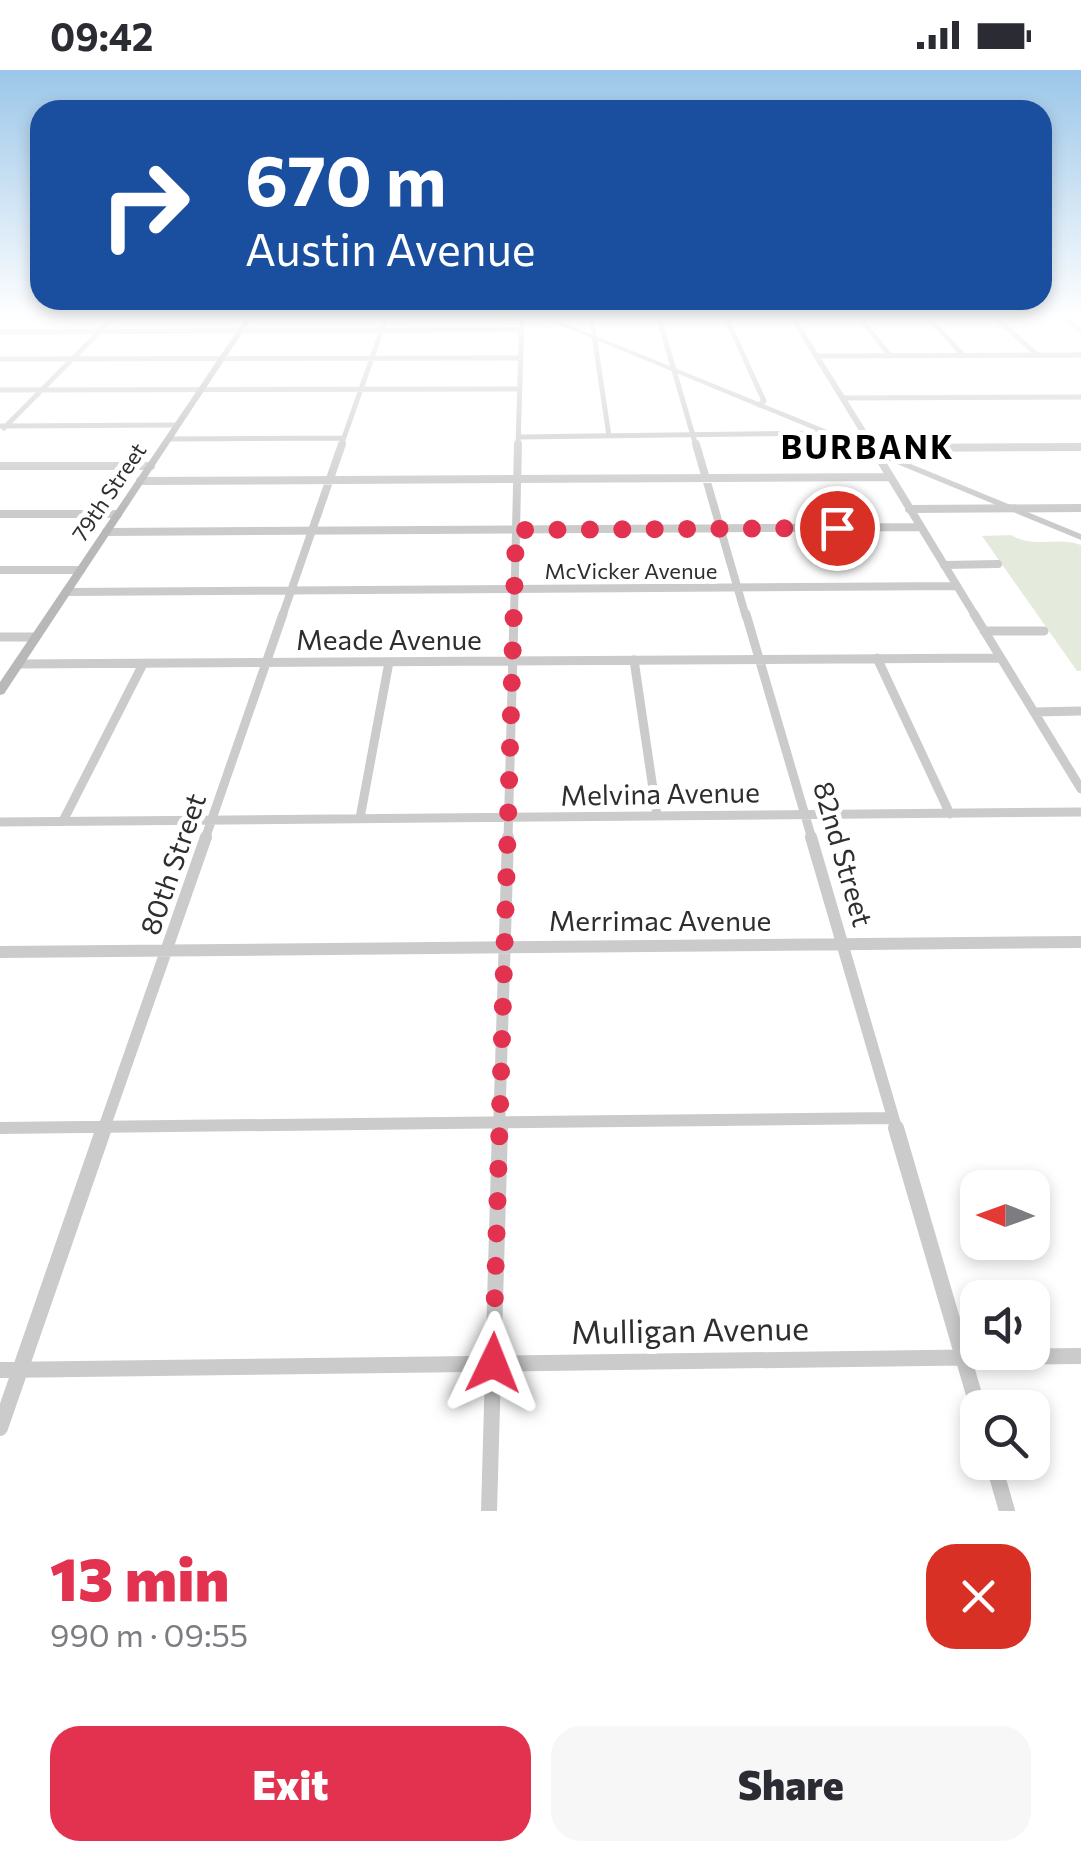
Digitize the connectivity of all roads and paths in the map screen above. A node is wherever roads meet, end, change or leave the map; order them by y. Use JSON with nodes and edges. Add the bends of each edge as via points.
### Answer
{"nodes":[{"id":1,"x":49,"y":382,"type":"edge"},
{"id":2,"x":206,"y":382,"type":"edge"},
{"id":3,"x":363,"y":382,"type":"edge"},
{"id":4,"x":520,"y":382,"type":"edge"},
{"id":5,"x":601,"y":382,"type":"edge"},
{"id":6,"x":678,"y":382,"type":"edge"},
{"id":7,"x":702,"y":382,"type":"edge"},
{"id":8,"x":755,"y":382,"type":"edge"},
{"id":9,"x":833,"y":382,"type":"edge"},
{"id":10,"x":360,"y":389,"type":"junction"},
{"id":11,"x":520,"y":389,"type":"junction"},
{"id":12,"x":0,"y":390,"type":"edge"},
{"id":13,"x":41,"y":390,"type":"junction"},
{"id":14,"x":201,"y":390,"type":"junction"},
{"id":15,"x":843,"y":398,"type":"junction"},
{"id":16,"x":1081,"y":398,"type":"edge"},
{"id":17,"x":758,"y":405,"type":"junction"},
{"id":18,"x":178,"y":425,"type":"junction"},
{"id":19,"x":2,"y":428,"type":"edge"},
{"id":20,"x":827,"y":433,"type":"junction"},
{"id":21,"x":609,"y":436,"type":"junction"},
{"id":22,"x":693,"y":436,"type":"junction"},
{"id":23,"x":518,"y":437,"type":"junction"},
{"id":24,"x":344,"y":438,"type":"junction"},
{"id":25,"x":169,"y":439,"type":"junction"},
{"id":26,"x":1081,"y":447,"type":"edge"},
{"id":27,"x":876,"y":453,"type":"junction"},
{"id":28,"x":0,"y":466,"type":"edge"},
{"id":29,"x":150,"y":466,"type":"junction"},
{"id":30,"x":890,"y":478,"type":"junction"},
{"id":31,"x":704,"y":479,"type":"junction"},
{"id":32,"x":518,"y":480,"type":"junction"},
{"id":33,"x":140,"y":481,"type":"junction"},
{"id":34,"x":329,"y":481,"type":"junction"},
{"id":35,"x":1011,"y":508,"type":"junction"},
{"id":36,"x":1081,"y":508,"type":"edge"},
{"id":37,"x":909,"y":509,"type":"junction"},
{"id":38,"x":0,"y":514,"type":"edge"},
{"id":39,"x":118,"y":514,"type":"junction"},
{"id":40,"x":718,"y":528,"type":"junction"},
{"id":41,"x":920,"y":528,"type":"junction"},
{"id":42,"x":516,"y":530,"type":"junction"},
{"id":43,"x":312,"y":531,"type":"junction"},
{"id":44,"x":106,"y":532,"type":"junction"},
{"id":45,"x":1081,"y":537,"type":"edge"},
{"id":46,"x":944,"y":564,"type":"junction"},
{"id":47,"x":998,"y":564,"type":"dead end"},
{"id":48,"x":0,"y":570,"type":"edge"},
{"id":49,"x":81,"y":570,"type":"junction"},
{"id":50,"x":956,"y":586,"type":"junction"},
{"id":51,"x":515,"y":588,"type":"junction"},
{"id":52,"x":736,"y":588,"type":"junction"},
{"id":53,"x":291,"y":591,"type":"junction"},
{"id":54,"x":66,"y":592,"type":"junction"},
{"id":55,"x":1044,"y":630,"type":"dead end"},
{"id":56,"x":984,"y":631,"type":"junction"},
{"id":57,"x":36,"y":636,"type":"junction"},
{"id":58,"x":0,"y":637,"type":"edge"},
{"id":59,"x":878,"y":658,"type":"junction"},
{"id":60,"x":1000,"y":658,"type":"junction"},
{"id":61,"x":757,"y":659,"type":"junction"},
{"id":62,"x":634,"y":660,"type":"junction"},
{"id":63,"x":513,"y":661,"type":"junction"},
{"id":64,"x":389,"y":662,"type":"junction"},
{"id":65,"x":266,"y":663,"type":"junction"},
{"id":66,"x":18,"y":664,"type":"junction"},
{"id":67,"x":143,"y":664,"type":"junction"},
{"id":68,"x":0,"y":691,"type":"edge"},
{"id":69,"x":1081,"y":711,"type":"edge"},
{"id":70,"x":1034,"y":712,"type":"junction"},
{"id":71,"x":1081,"y":789,"type":"edge"},
{"id":72,"x":1081,"y":812,"type":"edge"},
{"id":73,"x":803,"y":814,"type":"junction"},
{"id":74,"x":950,"y":814,"type":"junction"},
{"id":75,"x":656,"y":816,"type":"junction"},
{"id":76,"x":360,"y":818,"type":"junction"},
{"id":77,"x":508,"y":818,"type":"junction"},
{"id":78,"x":212,"y":821,"type":"junction"},
{"id":79,"x":0,"y":822,"type":"edge"},
{"id":80,"x":63,"y":822,"type":"junction"},
{"id":81,"x":1081,"y":942,"type":"edge"},
{"id":82,"x":840,"y":944,"type":"junction"},
{"id":83,"x":504,"y":947,"type":"junction"},
{"id":84,"x":167,"y":950,"type":"junction"},
{"id":85,"x":0,"y":952,"type":"edge"},
{"id":86,"x":890,"y":1118,"type":"junction"},
{"id":87,"x":500,"y":1122,"type":"junction"},
{"id":88,"x":105,"y":1127,"type":"junction"},
{"id":89,"x":0,"y":1128,"type":"edge"},
{"id":90,"x":960,"y":1347,"type":"edge"},
{"id":91,"x":1050,"y":1356,"type":"edge"},
{"id":92,"x":1081,"y":1356,"type":"edge"},
{"id":93,"x":960,"y":1357,"type":"edge"},
{"id":94,"x":493,"y":1363,"type":"junction"},
{"id":95,"x":20,"y":1369,"type":"junction"},
{"id":96,"x":0,"y":1370,"type":"edge"},
{"id":97,"x":0,"y":1428,"type":"edge"},
{"id":98,"x":999,"y":1480,"type":"edge"},
{"id":99,"x":488,"y":1511,"type":"edge"},
{"id":100,"x":1008,"y":1511,"type":"edge"}],
"edges":[{"from":1,"to":13,"type":"street"},
{"from":2,"to":14,"type":"main road","name":"79th Street"},
{"from":3,"to":10,"type":"street","name":"80th Street"},
{"from":4,"to":11,"type":"street"},
{"from":5,"to":21,"type":"street"},
{"from":6,"to":22,"type":"street","name":"82nd Street"},
{"from":7,"to":17,"type":"street"},
{"from":8,"to":17,"type":"street","via":[[764,401]]},
{"from":9,"to":15,"type":"street"},
{"from":10,"to":11,"type":"street"},
{"from":10,"to":14,"type":"street"},
{"from":10,"to":24,"type":"street","name":"80th Street"},
{"from":11,"to":23,"type":"street"},
{"from":12,"to":13,"type":"street"},
{"from":13,"to":14,"type":"street"},
{"from":13,"to":19,"type":"street"},
{"from":14,"to":18,"type":"main road","name":"79th Street"},
{"from":15,"to":16,"type":"street"},
{"from":15,"to":27,"type":"street"},
{"from":17,"to":20,"type":"street"},
{"from":18,"to":19,"type":"street"},
{"from":18,"to":25,"type":"main road","name":"79th Street"},
{"from":20,"to":22,"type":"street"},
{"from":20,"to":27,"type":"street"},
{"from":21,"to":22,"type":"street"},
{"from":21,"to":23,"type":"street"},
{"from":22,"to":31,"type":"street","name":"82nd Street"},
{"from":23,"to":32,"type":"street"},
{"from":24,"to":25,"type":"street"},
{"from":24,"to":34,"type":"street","name":"80th Street"},
{"from":25,"to":29,"type":"main road","name":"79th Street"},
{"from":26,"to":27,"type":"street"},
{"from":27,"to":30,"type":"street"},
{"from":27,"to":35,"type":"street"},
{"from":28,"to":29,"type":"street"},
{"from":29,"to":33,"type":"main road","name":"79th Street"},
{"from":30,"to":31,"type":"street"},
{"from":30,"to":37,"type":"street"},
{"from":31,"to":32,"type":"street"},
{"from":31,"to":40,"type":"street","name":"82nd Street"},
{"from":32,"to":34,"type":"street"},
{"from":32,"to":42,"type":"street"},
{"from":33,"to":34,"type":"street"},
{"from":33,"to":39,"type":"main road","name":"79th Street"},
{"from":34,"to":43,"type":"street","name":"80th Street"},
{"from":35,"to":36,"type":"street"},
{"from":35,"to":37,"type":"street"},
{"from":35,"to":45,"type":"street"},
{"from":37,"to":41,"type":"street"},
{"from":38,"to":39,"type":"street"},
{"from":39,"to":44,"type":"main road","name":"79th Street"},
{"from":40,"to":41,"type":"street"},
{"from":40,"to":42,"type":"street"},
{"from":40,"to":52,"type":"street","name":"82nd Street"},
{"from":41,"to":46,"type":"street"},
{"from":42,"to":43,"type":"street"},
{"from":42,"to":51,"type":"street"},
{"from":43,"to":44,"type":"street"},
{"from":43,"to":53,"type":"street","name":"80th Street"},
{"from":44,"to":49,"type":"main road","name":"79th Street"},
{"from":46,"to":47,"type":"street"},
{"from":46,"to":50,"type":"street"},
{"from":48,"to":49,"type":"street"},
{"from":49,"to":54,"type":"main road","name":"79th Street"},
{"from":50,"to":52,"type":"street","name":"McVicker Avenue"},
{"from":50,"to":56,"type":"street"},
{"from":51,"to":52,"type":"street","name":"McVicker Avenue"},
{"from":51,"to":53,"type":"street","name":"McVicker Avenue"},
{"from":51,"to":63,"type":"street"},
{"from":52,"to":61,"type":"street","name":"82nd Street"},
{"from":53,"to":54,"type":"street","name":"McVicker Avenue"},
{"from":53,"to":65,"type":"street","name":"80th Street"},
{"from":54,"to":57,"type":"main road","name":"79th Street"},
{"from":55,"to":56,"type":"street"},
{"from":56,"to":60,"type":"street"},
{"from":57,"to":58,"type":"street"},
{"from":57,"to":66,"type":"main road","name":"79th Street"},
{"from":59,"to":60,"type":"street","name":"Meade Avenue"},
{"from":59,"to":61,"type":"street","name":"Meade Avenue"},
{"from":59,"to":74,"type":"street"},
{"from":60,"to":70,"type":"street"},
{"from":61,"to":62,"type":"street","name":"Meade Avenue"},
{"from":61,"to":73,"type":"street","name":"82nd Street"},
{"from":62,"to":63,"type":"street","name":"Meade Avenue"},
{"from":62,"to":75,"type":"street"},
{"from":63,"to":64,"type":"street","name":"Meade Avenue"},
{"from":63,"to":77,"type":"street"},
{"from":64,"to":65,"type":"street","name":"Meade Avenue"},
{"from":64,"to":76,"type":"street"},
{"from":65,"to":67,"type":"street","name":"Meade Avenue"},
{"from":65,"to":78,"type":"street","name":"80th Street"},
{"from":66,"to":67,"type":"street","name":"Meade Avenue"},
{"from":66,"to":68,"type":"main road","name":"79th Street"},
{"from":67,"to":80,"type":"street"},
{"from":69,"to":70,"type":"street"},
{"from":70,"to":71,"type":"street"},
{"from":72,"to":74,"type":"street","name":"Melvina Avenue"},
{"from":73,"to":74,"type":"street","name":"Melvina Avenue"},
{"from":73,"to":75,"type":"street","name":"Melvina Avenue"},
{"from":73,"to":82,"type":"street","name":"82nd Street"},
{"from":75,"to":77,"type":"street","name":"Melvina Avenue"},
{"from":76,"to":77,"type":"street","name":"Melvina Avenue"},
{"from":76,"to":78,"type":"street","name":"Melvina Avenue"},
{"from":77,"to":83,"type":"street"},
{"from":78,"to":80,"type":"street","name":"Melvina Avenue"},
{"from":78,"to":84,"type":"street","name":"80th Street"},
{"from":79,"to":80,"type":"street","name":"Melvina Avenue"},
{"from":81,"to":82,"type":"street","name":"Merrimac Avenue"},
{"from":82,"to":83,"type":"street","name":"Merrimac Avenue"},
{"from":82,"to":86,"type":"street","name":"82nd Street"},
{"from":83,"to":84,"type":"street","name":"Merrimac Avenue"},
{"from":83,"to":87,"type":"street"},
{"from":84,"to":85,"type":"street","name":"Merrimac Avenue"},
{"from":84,"to":88,"type":"street","name":"80th Street"},
{"from":86,"to":87,"type":"street"},
{"from":86,"to":90,"type":"street","name":"82nd Street"},
{"from":87,"to":88,"type":"street"},
{"from":87,"to":94,"type":"street"},
{"from":88,"to":89,"type":"street"},
{"from":88,"to":95,"type":"street","name":"80th Street"},
{"from":91,"to":92,"type":"street","name":"Mulligan Avenue"},
{"from":93,"to":94,"type":"street","name":"Mulligan Avenue"},
{"from":94,"to":95,"type":"street","name":"Mulligan Avenue"},
{"from":94,"to":99,"type":"street"},
{"from":95,"to":96,"type":"street","name":"Mulligan Avenue"},
{"from":95,"to":97,"type":"street","name":"80th Street"},
{"from":98,"to":100,"type":"street"}]}
